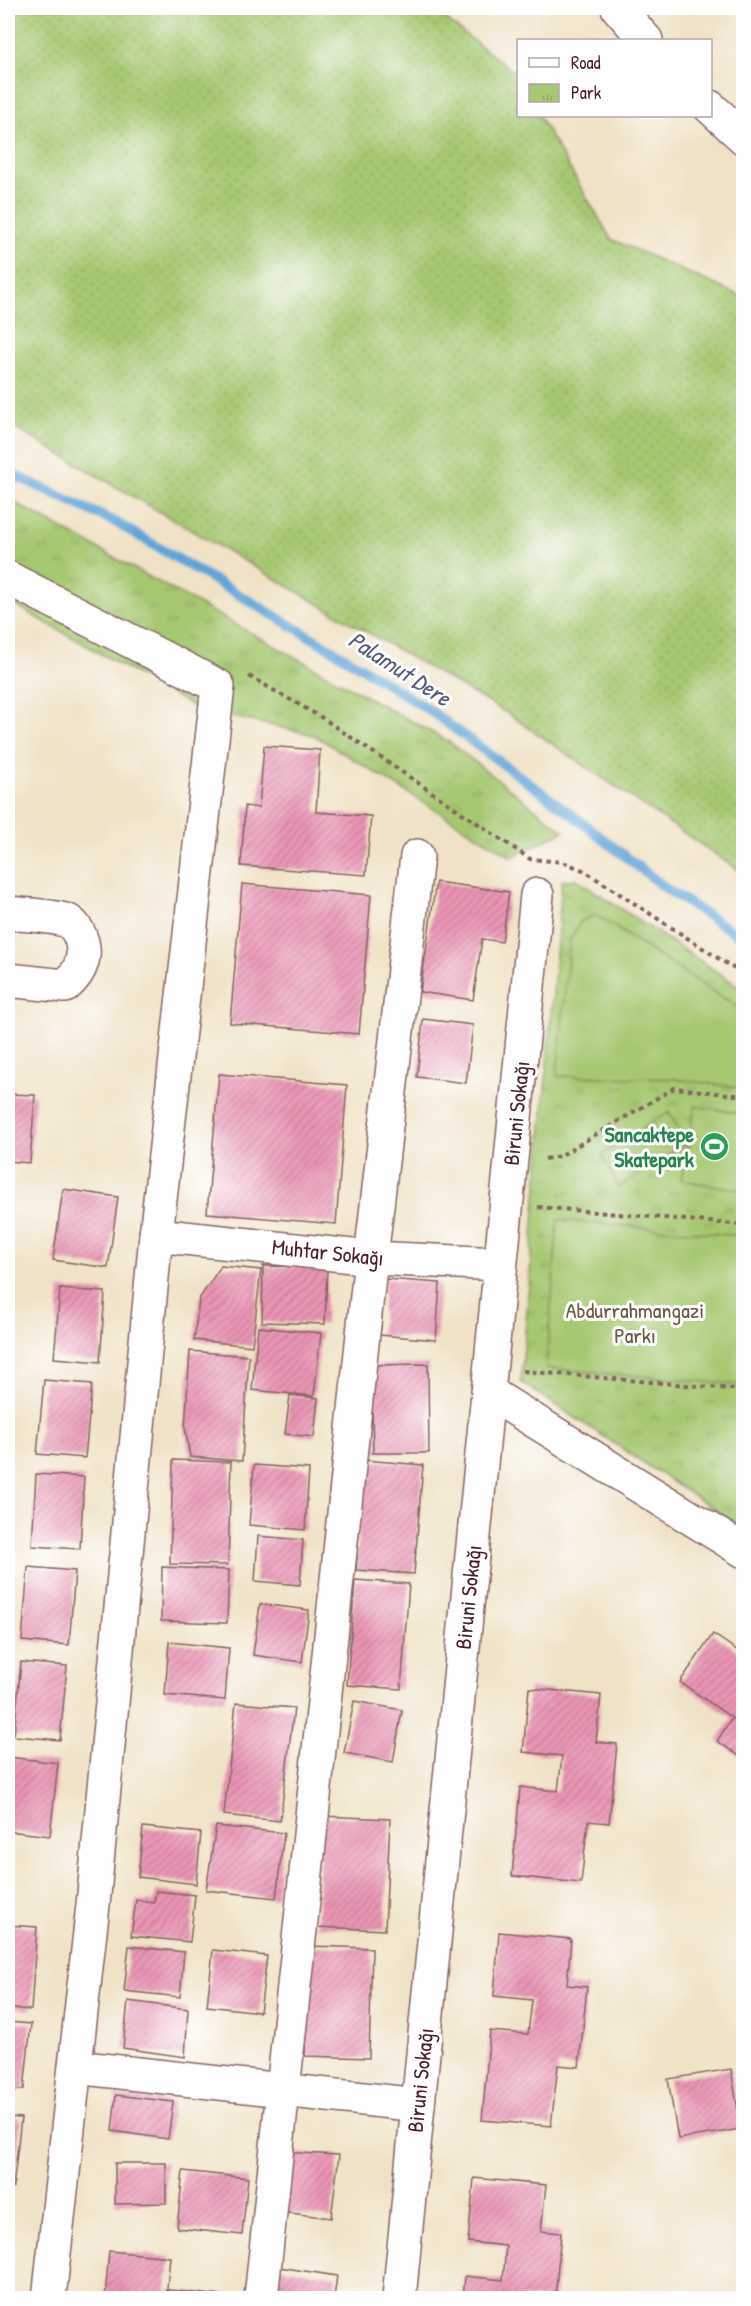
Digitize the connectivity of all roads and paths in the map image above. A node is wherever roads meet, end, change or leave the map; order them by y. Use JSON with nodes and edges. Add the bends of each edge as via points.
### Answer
{"nodes":[{"id":1,"x":618,"y":8,"type":"edge"},
{"id":2,"x":645,"y":39,"type":"edge"},
{"id":3,"x":712,"y":108,"type":"edge"},
{"id":4,"x":744,"y":138,"type":"edge"},
{"id":5,"x":8,"y":578,"type":"edge"},
{"id":6,"x":241,"y":672,"type":"dead end"},
{"id":7,"x":417,"y":856,"type":"dead end"},
{"id":8,"x":537,"y":895,"type":"dead end"},
{"id":9,"x":8,"y":913,"type":"edge"},
{"id":10,"x":744,"y":975,"type":"edge"},
{"id":11,"x":8,"y":980,"type":"edge"},
{"id":12,"x":744,"y":1096,"type":"edge"},
{"id":13,"x":511,"y":1156,"type":"junction"},
{"id":14,"x":507,"y":1204,"type":"junction"},
{"id":15,"x":744,"y":1225,"type":"edge"},
{"id":16,"x":156,"y":1235,"type":"junction"},
{"id":17,"x":371,"y":1258,"type":"junction"},
{"id":18,"x":501,"y":1264,"type":"junction"},
{"id":19,"x":489,"y":1380,"type":"junction"},
{"id":20,"x":744,"y":1390,"type":"edge"},
{"id":21,"x":744,"y":1551,"type":"edge"},
{"id":22,"x":75,"y":2067,"type":"junction"},
{"id":23,"x":283,"y":2090,"type":"junction"},
{"id":24,"x":418,"y":2105,"type":"junction"},
{"id":25,"x":49,"y":2298,"type":"edge"},
{"id":26,"x":261,"y":2298,"type":"edge"},
{"id":27,"x":399,"y":2298,"type":"edge"}],
"edges":[{"from":1,"to":2,"type":"street"},
{"from":3,"to":4,"type":"street"},
{"from":5,"to":16,"type":"street","via":[[218,686]]},
{"from":6,"to":10,"type":"path","via":[[324,719],[530,859],[563,862],[583,870]]},
{"from":7,"to":17,"type":"street"},
{"from":8,"to":13,"type":"street","name":"Biruni Sokağı"},
{"from":9,"to":11,"type":"street","via":[[67,920],[76,928],[84,953],[82,966],[65,986]]},
{"from":12,"to":13,"type":"path","via":[[674,1088],[560,1156],[535,1161]]},
{"from":13,"to":14,"type":"street","name":"Biruni Sokağı"},
{"from":14,"to":15,"type":"path"},
{"from":14,"to":18,"type":"street","name":"Biruni Sokağı"},
{"from":16,"to":17,"type":"street","name":"Muhtar Sokağı"},
{"from":16,"to":22,"type":"street"},
{"from":17,"to":18,"type":"street","name":"Muhtar Sokağı"},
{"from":17,"to":23,"type":"street"},
{"from":18,"to":19,"type":"street","name":"Biruni Sokağı"},
{"from":19,"to":20,"type":"path"},
{"from":19,"to":21,"type":"street"},
{"from":19,"to":24,"type":"street","name":"Biruni Sokağı"},
{"from":22,"to":23,"type":"street"},
{"from":22,"to":25,"type":"street"},
{"from":23,"to":24,"type":"street"},
{"from":23,"to":26,"type":"street"},
{"from":24,"to":27,"type":"street","name":"Biruni Sokağı"}]}
